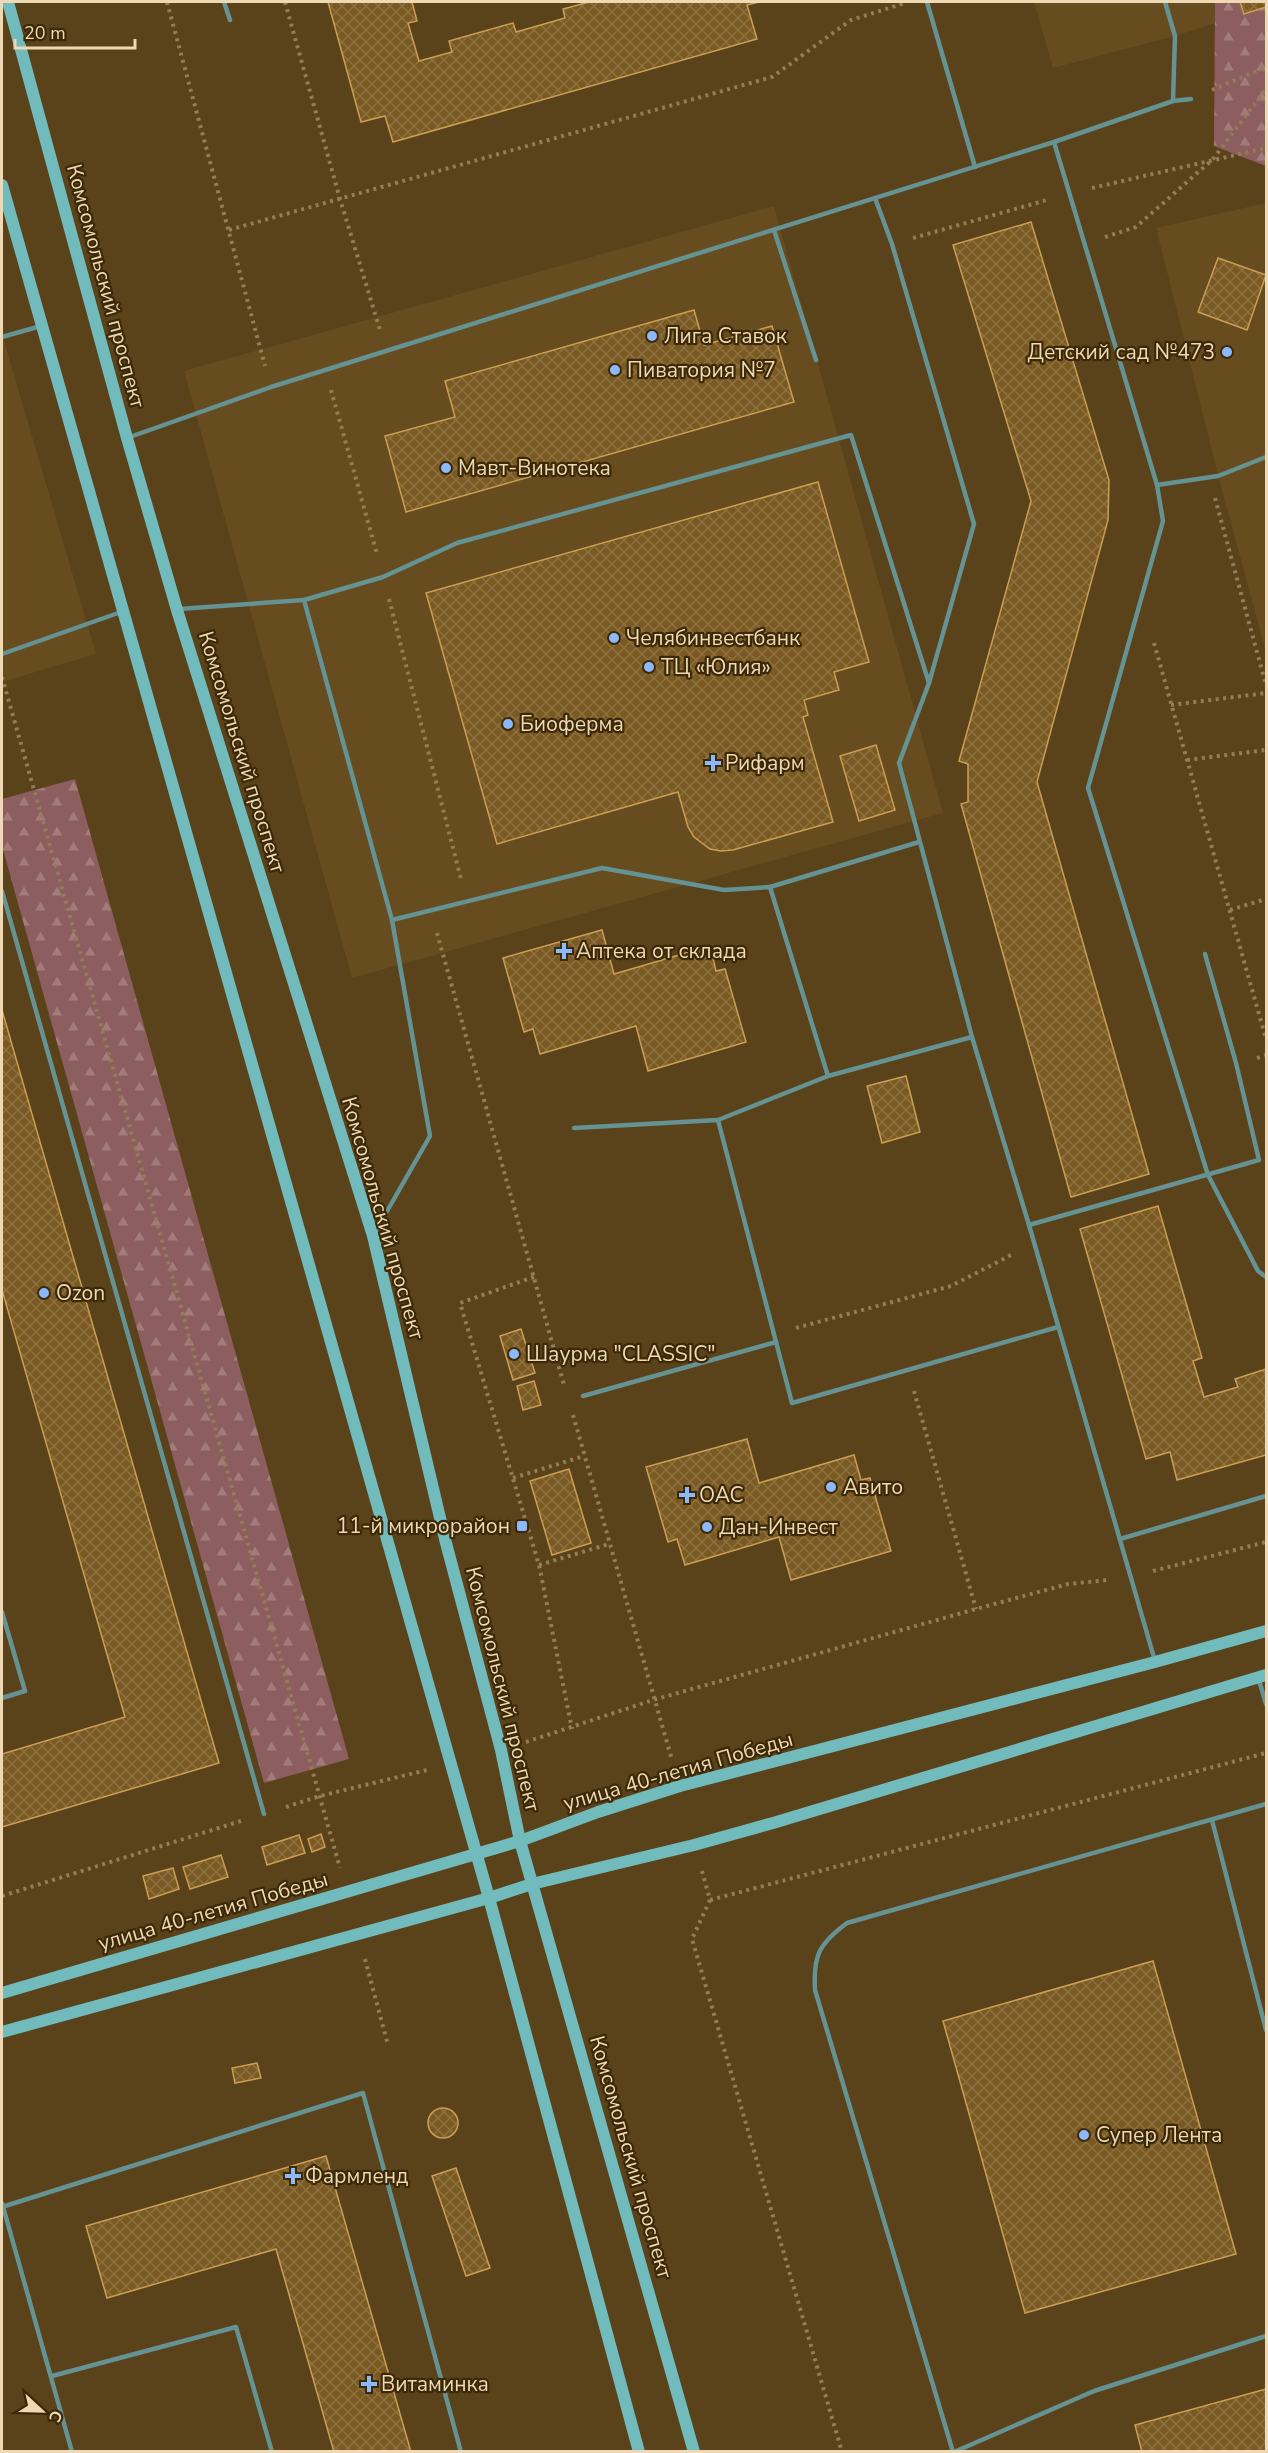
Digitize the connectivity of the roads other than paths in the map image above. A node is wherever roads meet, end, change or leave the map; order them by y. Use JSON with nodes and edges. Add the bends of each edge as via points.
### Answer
{"nodes":[{"id":1,"x":8,"y":2,"type":"edge"},
{"id":2,"x":224,"y":2,"type":"edge"},
{"id":3,"x":927,"y":2,"type":"edge"},
{"id":4,"x":1166,"y":2,"type":"edge"},
{"id":5,"x":230,"y":20,"type":"dead end"},
{"id":6,"x":1191,"y":99,"type":"road end"},
{"id":7,"x":1173,"y":101,"type":"junction"},
{"id":8,"x":1054,"y":142,"type":"junction"},
{"id":9,"x":975,"y":167,"type":"junction"},
{"id":10,"x":2,"y":185,"type":"edge"},
{"id":11,"x":875,"y":198,"type":"junction"},
{"id":12,"x":774,"y":230,"type":"junction"},
{"id":13,"x":41,"y":326,"type":"junction"},
{"id":14,"x":2,"y":337,"type":"edge"},
{"id":15,"x":816,"y":360,"type":"dead end"},
{"id":16,"x":127,"y":438,"type":"junction"},
{"id":17,"x":1266,"y":457,"type":"edge"},
{"id":18,"x":1157,"y":485,"type":"junction"},
{"id":19,"x":304,"y":600,"type":"junction"},
{"id":20,"x":177,"y":610,"type":"junction"},
{"id":21,"x":122,"y":611,"type":"junction"},
{"id":22,"x":2,"y":654,"type":"edge"},
{"id":23,"x":929,"y":683,"type":"junction"},
{"id":24,"x":919,"y":842,"type":"junction"},
{"id":25,"x":770,"y":887,"type":"junction"},
{"id":26,"x":2,"y":891,"type":"edge"},
{"id":27,"x":392,"y":920,"type":"junction"},
{"id":28,"x":1205,"y":954,"type":"dead end"},
{"id":29,"x":972,"y":1037,"type":"junction"},
{"id":30,"x":828,"y":1076,"type":"junction"},
{"id":31,"x":718,"y":1120,"type":"junction"},
{"id":32,"x":574,"y":1128,"type":"dead end"},
{"id":33,"x":1208,"y":1175,"type":"junction"},
{"id":34,"x":1029,"y":1225,"type":"junction"},
{"id":35,"x":373,"y":1236,"type":"junction"},
{"id":36,"x":1266,"y":1277,"type":"edge"},
{"id":37,"x":1058,"y":1327,"type":"junction"},
{"id":38,"x":776,"y":1342,"type":"junction"},
{"id":39,"x":583,"y":1396,"type":"dead end"},
{"id":40,"x":1266,"y":1496,"type":"edge"},
{"id":41,"x":1120,"y":1539,"type":"junction"},
{"id":42,"x":2,"y":1612,"type":"edge"},
{"id":43,"x":1266,"y":1631,"type":"edge"},
{"id":44,"x":1155,"y":1662,"type":"junction"},
{"id":45,"x":1262,"y":1676,"type":"edge"},
{"id":46,"x":2,"y":1698,"type":"edge"},
{"id":47,"x":1266,"y":1704,"type":"edge"},
{"id":48,"x":1266,"y":1804,"type":"edge"},
{"id":49,"x":264,"y":1814,"type":"road end"},
{"id":50,"x":1212,"y":1820,"type":"junction"},
{"id":51,"x":520,"y":1841,"type":"junction"},
{"id":52,"x":476,"y":1854,"type":"junction"},
{"id":53,"x":532,"y":1884,"type":"junction"},
{"id":54,"x":489,"y":1898,"type":"junction"},
{"id":55,"x":2,"y":1993,"type":"edge"},
{"id":56,"x":1266,"y":2030,"type":"edge"},
{"id":57,"x":2,"y":2032,"type":"edge"},
{"id":58,"x":2,"y":2205,"type":"edge"},
{"id":59,"x":1266,"y":2336,"type":"edge"},
{"id":60,"x":52,"y":2376,"type":"junction"},
{"id":61,"x":72,"y":2451,"type":"edge"},
{"id":62,"x":272,"y":2451,"type":"edge"},
{"id":63,"x":461,"y":2451,"type":"edge"},
{"id":64,"x":639,"y":2451,"type":"edge"},
{"id":65,"x":694,"y":2451,"type":"edge"},
{"id":66,"x":954,"y":2451,"type":"edge"}],
"edges":[{"from":1,"to":16,"type":"main road","name":"Комсомольский проспект"},
{"from":2,"to":5,"type":"lane"},
{"from":3,"to":9,"type":"lane"},
{"from":4,"to":7,"type":"lane","via":[[1175,36]]},
{"from":6,"to":7,"type":"lane"},
{"from":7,"to":8,"type":"lane"},
{"from":8,"to":9,"type":"lane"},
{"from":8,"to":18,"type":"lane"},
{"from":9,"to":11,"type":"lane"},
{"from":10,"to":13,"type":"main road"},
{"from":11,"to":12,"type":"lane"},
{"from":11,"to":23,"type":"lane","via":[[974,524]]},
{"from":12,"to":15,"type":"lane"},
{"from":12,"to":16,"type":"lane","via":[[271,387]]},
{"from":13,"to":14,"type":"lane"},
{"from":13,"to":21,"type":"main road"},
{"from":16,"to":20,"type":"main road","name":"Комсомольский проспект"},
{"from":17,"to":18,"type":"lane","via":[[1209,477]]},
{"from":18,"to":33,"type":"lane","via":[[1163,521],[1088,788]]},
{"from":19,"to":20,"type":"lane"},
{"from":19,"to":23,"type":"lane","via":[[383,577],[457,543],[851,435]]},
{"from":19,"to":27,"type":"lane"},
{"from":20,"to":35,"type":"main road","name":"Комсомольский проспект"},
{"from":21,"to":22,"type":"lane"},
{"from":21,"to":52,"type":"main road"},
{"from":23,"to":24,"type":"lane","via":[[899,763]]},
{"from":24,"to":25,"type":"lane"},
{"from":24,"to":29,"type":"lane"},
{"from":25,"to":27,"type":"lane","via":[[724,890],[602,868]]},
{"from":25,"to":30,"type":"lane"},
{"from":26,"to":49,"type":"lane"},
{"from":27,"to":35,"type":"lane","via":[[430,1136]]},
{"from":28,"to":33,"type":"lane","via":[[1259,1160]]},
{"from":29,"to":30,"type":"lane"},
{"from":29,"to":34,"type":"lane"},
{"from":30,"to":31,"type":"lane"},
{"from":31,"to":32,"type":"lane"},
{"from":31,"to":38,"type":"lane"},
{"from":33,"to":34,"type":"lane"},
{"from":33,"to":36,"type":"lane","via":[[1258,1271]]},
{"from":34,"to":37,"type":"lane"},
{"from":35,"to":51,"type":"main road","name":"Комсомольский проспект","via":[[446,1543],[501,1750]]},
{"from":37,"to":38,"type":"lane","via":[[792,1403]]},
{"from":37,"to":41,"type":"lane"},
{"from":38,"to":39,"type":"lane"},
{"from":40,"to":41,"type":"lane"},
{"from":41,"to":44,"type":"lane"},
{"from":42,"to":46,"type":"lane","via":[[25,1691]]},
{"from":43,"to":44,"type":"main road","name":"улица 40-летия Победы"},
{"from":44,"to":51,"type":"main road","name":"улица 40-летия Победы","via":[[680,1786]]},
{"from":45,"to":47,"type":"lane"},
{"from":45,"to":53,"type":"main road","via":[[694,1845]]},
{"from":48,"to":50,"type":"lane"},
{"from":50,"to":56,"type":"lane"},
{"from":50,"to":66,"type":"lane","via":[[847,1923],[829,1936],[818,1951],[814,1969],[816,1990]]},
{"from":51,"to":52,"type":"main road","name":"улица 40-летия Победы"},
{"from":51,"to":53,"type":"main road","name":"Комсомольский проспект"},
{"from":52,"to":54,"type":"main road"},
{"from":52,"to":55,"type":"main road","name":"улица 40-летия Победы"},
{"from":53,"to":54,"type":"main road"},
{"from":53,"to":65,"type":"main road","name":"Комсомольский проспект"},
{"from":54,"to":57,"type":"main road"},
{"from":54,"to":64,"type":"main road"},
{"from":58,"to":60,"type":"lane"},
{"from":58,"to":63,"type":"lane","via":[[363,2093]]},
{"from":59,"to":66,"type":"lane","via":[[1094,2391]]},
{"from":60,"to":61,"type":"lane"},
{"from":60,"to":62,"type":"lane","via":[[236,2327]]}]}
